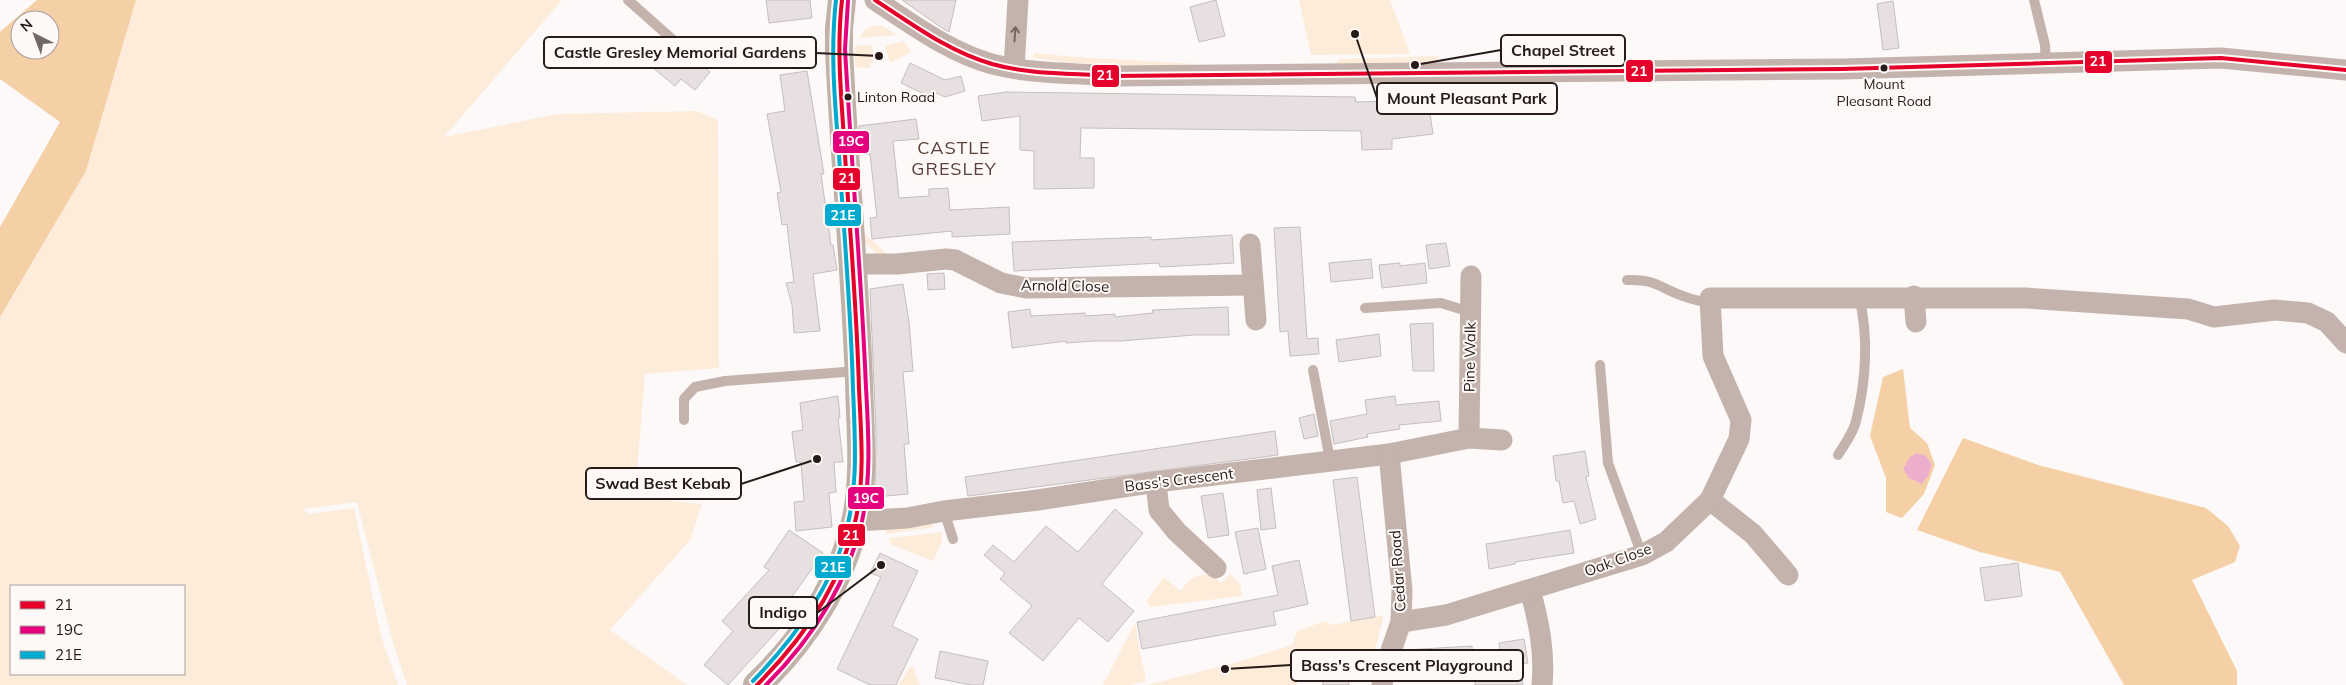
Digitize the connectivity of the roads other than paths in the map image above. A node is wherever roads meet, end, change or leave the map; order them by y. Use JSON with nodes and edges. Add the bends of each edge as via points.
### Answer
{"nodes":[{"id":1,"x":628,"y":0,"type":"edge"},
{"id":2,"x":842,"y":0,"type":"edge"},
{"id":3,"x":875,"y":0,"type":"edge"},
{"id":4,"x":1018,"y":0,"type":"edge"},
{"id":5,"x":2034,"y":0,"type":"edge"},
{"id":6,"x":672,"y":39,"type":"dead end"},
{"id":7,"x":2046,"y":62,"type":"junction"},
{"id":8,"x":1014,"y":68,"type":"junction"},
{"id":9,"x":2346,"y":70,"type":"edge"},
{"id":10,"x":1250,"y":244,"type":"dead end"},
{"id":11,"x":853,"y":264,"type":"junction"},
{"id":12,"x":1471,"y":276,"type":"dead end"},
{"id":13,"x":1628,"y":280,"type":"dead end"},
{"id":14,"x":1253,"y":284,"type":"junction"},
{"id":15,"x":1914,"y":296,"type":"junction"},
{"id":16,"x":1859,"y":297,"type":"junction"},
{"id":17,"x":1710,"y":303,"type":"junction"},
{"id":18,"x":1365,"y":308,"type":"dead end"},
{"id":19,"x":1470,"y":312,"type":"junction"},
{"id":20,"x":1256,"y":320,"type":"dead end"},
{"id":21,"x":1916,"y":322,"type":"dead end"},
{"id":22,"x":2346,"y":343,"type":"edge"},
{"id":23,"x":1600,"y":365,"type":"dead end"},
{"id":24,"x":1313,"y":370,"type":"dead end"},
{"id":25,"x":859,"y":371,"type":"junction"},
{"id":26,"x":684,"y":420,"type":"dead end"},
{"id":27,"x":1469,"y":438,"type":"junction"},
{"id":28,"x":1502,"y":440,"type":"dead end"},
{"id":29,"x":1389,"y":454,"type":"junction"},
{"id":30,"x":1838,"y":455,"type":"dead end"},
{"id":31,"x":1330,"y":460,"type":"junction"},
{"id":32,"x":1156,"y":482,"type":"junction"},
{"id":33,"x":1710,"y":500,"type":"junction"},
{"id":34,"x":944,"y":511,"type":"junction"},
{"id":35,"x":855,"y":521,"type":"junction"},
{"id":36,"x":953,"y":539,"type":"dead end"},
{"id":37,"x":1642,"y":554,"type":"junction"},
{"id":38,"x":1216,"y":568,"type":"dead end"},
{"id":39,"x":1788,"y":574,"type":"dead end"},
{"id":40,"x":1530,"y":590,"type":"junction"},
{"id":41,"x":1401,"y":622,"type":"junction"},
{"id":42,"x":757,"y":685,"type":"edge"},
{"id":43,"x":1382,"y":685,"type":"edge"},
{"id":44,"x":1542,"y":685,"type":"edge"}],
"edges":[{"from":1,"to":6,"type":"lane"},
{"from":2,"to":11,"type":"street","via":[[840,74]]},
{"from":3,"to":8,"type":"street","via":[[949,46],[972,57]]},
{"from":8,"to":4,"type":"street","one_way":true},
{"from":5,"to":7,"type":"lane"},
{"from":7,"to":8,"type":"street","via":[[1608,73],[1123,76]]},
{"from":7,"to":9,"type":"street","via":[[2221,58]]},
{"from":10,"to":14,"type":"street"},
{"from":11,"to":14,"type":"street","name":"Arnold Close","via":[[897,264],[946,258],[955,260],[990,282],[1026,288]]},
{"from":11,"to":25,"type":"street"},
{"from":12,"to":19,"type":"street","name":"Pine Walk"},
{"from":13,"to":17,"type":"lane","via":[[1655,282],[1685,297]]},
{"from":14,"to":20,"type":"street"},
{"from":15,"to":16,"type":"street"},
{"from":15,"to":21,"type":"street"},
{"from":15,"to":22,"type":"street","via":[[2026,298],[2188,309],[2214,317],[2275,310],[2308,313],[2327,322]]},
{"from":16,"to":17,"type":"street","via":[[1710,298]]},
{"from":16,"to":30,"type":"lane","via":[[1865,321],[1864,367],[1856,422]]},
{"from":17,"to":33,"type":"street","name":"Oak Close","via":[[1713,356],[1741,420],[1739,439]]},
{"from":18,"to":19,"type":"lane","via":[[1442,303]]},
{"from":19,"to":27,"type":"street","name":"Pine Walk"},
{"from":23,"to":37,"type":"lane","via":[[1608,463]]},
{"from":24,"to":31,"type":"lane"},
{"from":25,"to":26,"type":"lane","via":[[725,381],[695,387],[684,399]]},
{"from":25,"to":35,"type":"street","via":[[861,494]]},
{"from":27,"to":28,"type":"street","name":"Bass's Crescent"},
{"from":27,"to":29,"type":"street","name":"Bass's Crescent"},
{"from":29,"to":31,"type":"street","name":"Bass's Crescent"},
{"from":29,"to":41,"type":"street","name":"Cedar Road","via":[[1402,591]]},
{"from":31,"to":32,"type":"street","name":"Bass's Crescent"},
{"from":32,"to":34,"type":"street","name":"Bass's Crescent"},
{"from":32,"to":38,"type":"street","via":[[1159,510],[1177,532]]},
{"from":33,"to":37,"type":"street","name":"Oak Close","via":[[1666,542]]},
{"from":33,"to":39,"type":"street","via":[[1753,534]]},
{"from":34,"to":35,"type":"street","name":"Bass's Crescent","via":[[907,518]]},
{"from":34,"to":36,"type":"lane"},
{"from":35,"to":42,"type":"street","via":[[837,576],[803,634],[780,664]]},
{"from":37,"to":40,"type":"street","name":"Oak Close"},
{"from":40,"to":41,"type":"street","name":"Oak Close","via":[[1446,615]]},
{"from":40,"to":44,"type":"street","via":[[1540,625],[1544,665]]},
{"from":41,"to":43,"type":"street","name":"Cedar Road"}]}
